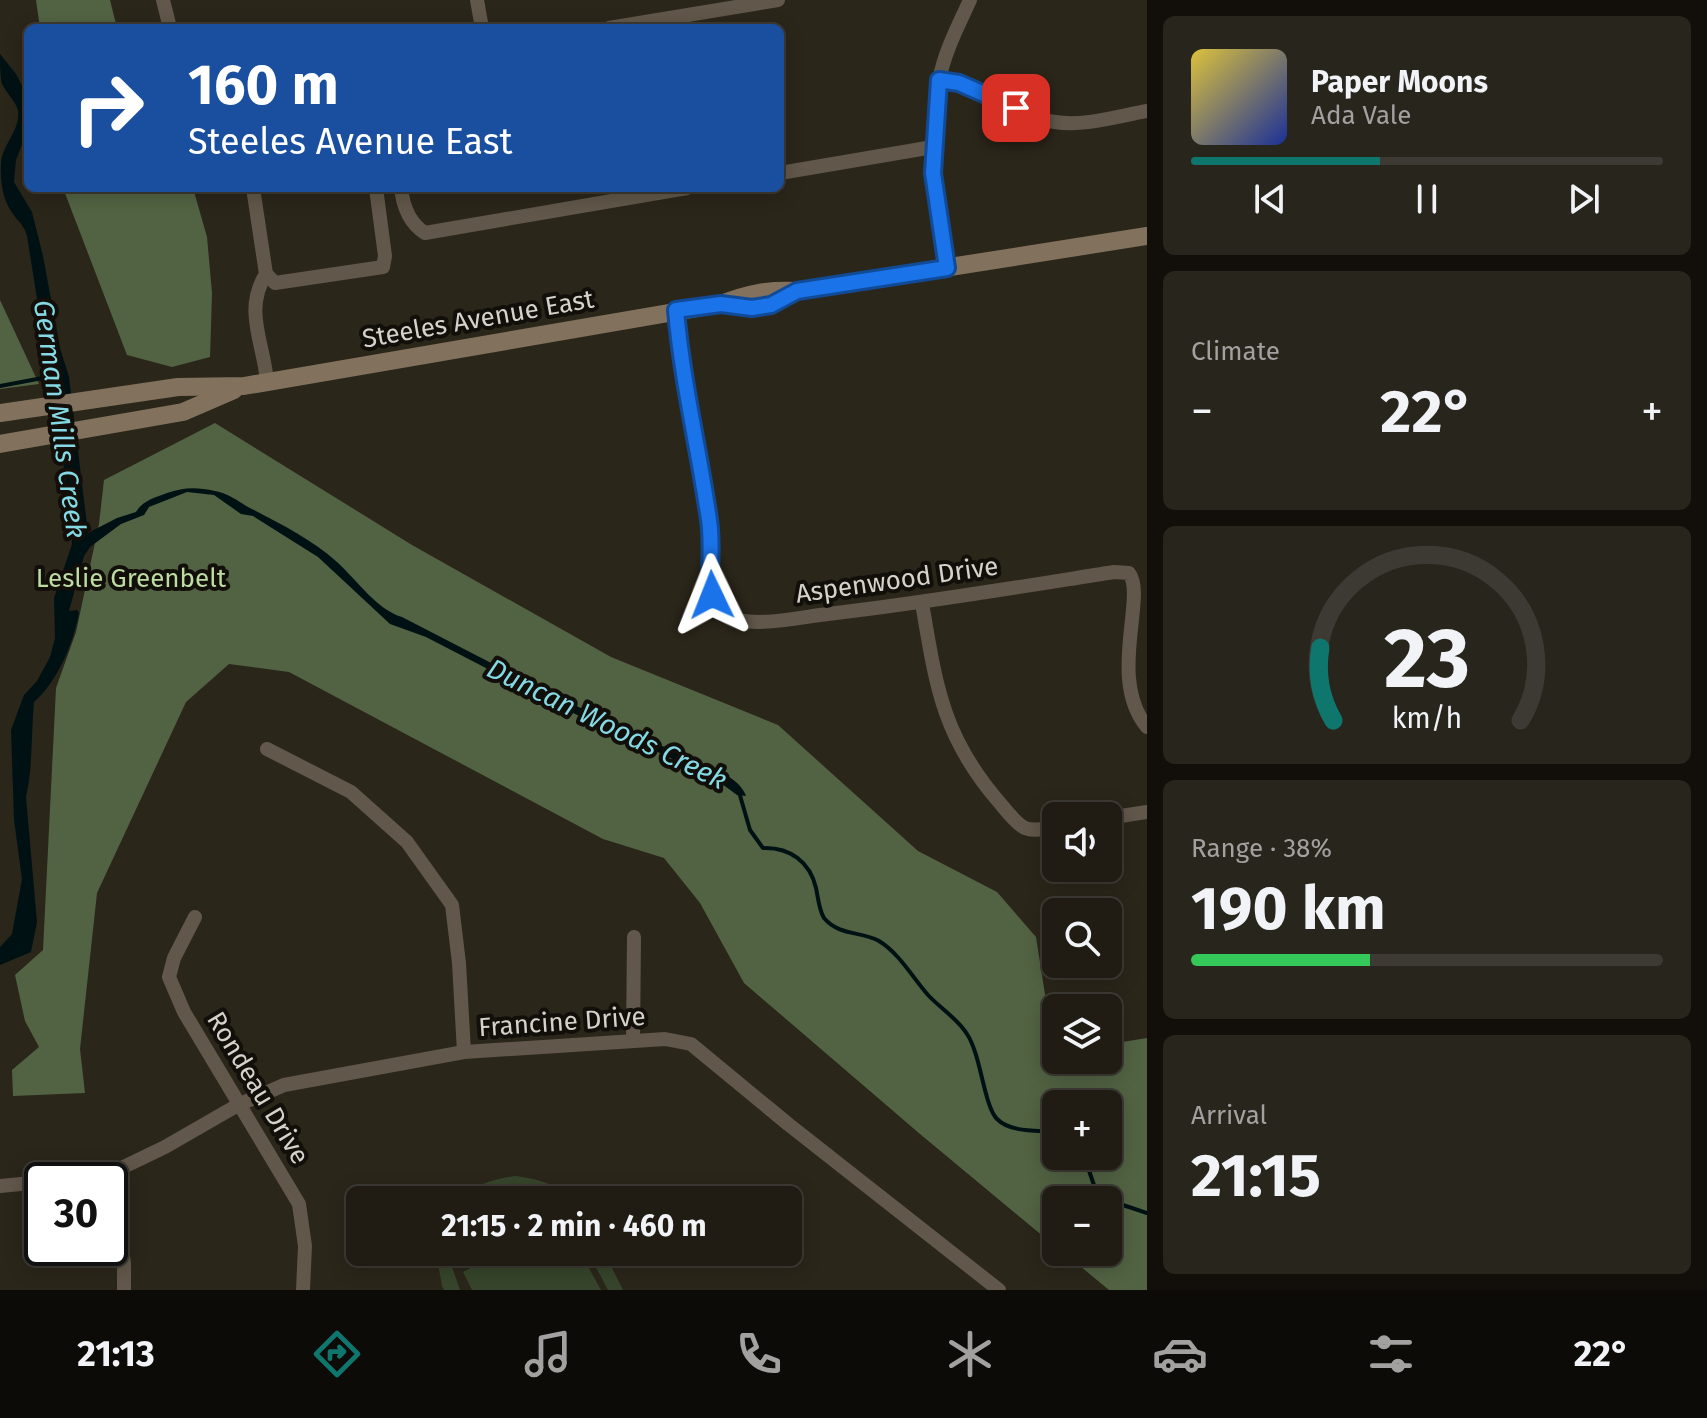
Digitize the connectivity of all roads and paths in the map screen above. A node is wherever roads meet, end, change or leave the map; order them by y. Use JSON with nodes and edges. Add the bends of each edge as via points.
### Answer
{"nodes":[{"id":1,"x":163,"y":0,"type":"edge"},
{"id":2,"x":477,"y":0,"type":"edge"},
{"id":3,"x":778,"y":0,"type":"edge"},
{"id":4,"x":963,"y":2,"type":"edge"},
{"id":5,"x":169,"y":24,"type":"edge"},
{"id":6,"x":481,"y":24,"type":"edge"},
{"id":7,"x":633,"y":24,"type":"edge"},
{"id":8,"x":939,"y":80,"type":"junction"},
{"id":9,"x":1147,"y":111,"type":"edge"},
{"id":10,"x":933,"y":147,"type":"junction"},
{"id":11,"x":784,"y":172,"type":"edge"},
{"id":12,"x":254,"y":192,"type":"edge"},
{"id":13,"x":377,"y":192,"type":"edge"},
{"id":14,"x":402,"y":192,"type":"edge"},
{"id":15,"x":664,"y":192,"type":"edge"},
{"id":16,"x":1147,"y":236,"type":"edge"},
{"id":17,"x":947,"y":268,"type":"junction"},
{"id":18,"x":266,"y":274,"type":"junction"},
{"id":19,"x":676,"y":310,"type":"junction"},
{"id":20,"x":267,"y":382,"type":"junction"},
{"id":21,"x":244,"y":386,"type":"junction"},
{"id":22,"x":0,"y":413,"type":"edge"},
{"id":23,"x":4,"y":445,"type":"edge"},
{"id":24,"x":1142,"y":596,"type":"edge"},
{"id":25,"x":922,"y":603,"type":"junction"},
{"id":26,"x":1147,"y":727,"type":"edge"},
{"id":27,"x":267,"y":749,"type":"dead end"},
{"id":28,"x":1147,"y":812,"type":"edge"},
{"id":29,"x":1122,"y":816,"type":"edge"},
{"id":30,"x":1042,"y":828,"type":"edge"},
{"id":31,"x":195,"y":917,"type":"dead end"},
{"id":32,"x":634,"y":937,"type":"dead end"},
{"id":33,"x":633,"y":1041,"type":"junction"},
{"id":34,"x":464,"y":1052,"type":"junction"},
{"id":35,"x":238,"y":1105,"type":"junction"},
{"id":36,"x":128,"y":1165,"type":"edge"},
{"id":37,"x":24,"y":1184,"type":"edge"},
{"id":38,"x":0,"y":1186,"type":"edge"},
{"id":39,"x":124,"y":1266,"type":"edge"},
{"id":40,"x":124,"y":1290,"type":"edge"},
{"id":41,"x":303,"y":1290,"type":"edge"},
{"id":42,"x":999,"y":1290,"type":"edge"}],
"edges":[{"from":1,"to":5,"type":"street"},
{"from":2,"to":6,"type":"street"},
{"from":3,"to":7,"type":"street"},
{"from":4,"to":8,"type":"street"},
{"from":8,"to":9,"type":"street","via":[[959,83],[1056,123]]},
{"from":8,"to":10,"type":"street"},
{"from":10,"to":11,"type":"street"},
{"from":10,"to":17,"type":"street"},
{"from":12,"to":18,"type":"street"},
{"from":13,"to":18,"type":"street","via":[[383,267],[284,283],[275,283]]},
{"from":14,"to":15,"type":"street","via":[[409,218],[425,233]]},
{"from":16,"to":17,"type":"main road","name":"Steeles Avenue East"},
{"from":17,"to":19,"type":"main road","name":"Steeles Avenue East","via":[[797,291],[761,307],[721,304]]},
{"from":18,"to":20,"type":"street","via":[[253,305]]},
{"from":19,"to":20,"type":"main road","name":"Steeles Avenue East"},
{"from":19,"to":25,"type":"street","name":"Aspenwood Drive","via":[[710,524],[709,578],[712,595],[726,616],[745,622]]},
{"from":20,"to":21,"type":"main road","name":"Steeles Avenue East"},
{"from":21,"to":22,"type":"main road","name":"Steeles Avenue East","via":[[178,387]]},
{"from":21,"to":23,"type":"main road","name":"Steeles Avenue East","via":[[183,412]]},
{"from":24,"to":25,"type":"street","name":"Aspenwood Drive","via":[[1133,577],[1119,572]]},
{"from":24,"to":26,"type":"street","name":"Aspenwood Drive","via":[[1129,662],[1132,701]]},
{"from":25,"to":30,"type":"street","via":[[949,727],[978,778],[1015,820],[1025,828]]},
{"from":27,"to":34,"type":"street","via":[[351,792],[407,842],[452,905]]},
{"from":28,"to":29,"type":"street"},
{"from":31,"to":35,"type":"street","name":"Rondeau Drive","via":[[169,977]]},
{"from":32,"to":33,"type":"street"},
{"from":33,"to":34,"type":"street","name":"Francine Drive"},
{"from":33,"to":42,"type":"street","name":"Francine Drive","via":[[691,1044]]},
{"from":34,"to":35,"type":"street","name":"Francine Drive","via":[[284,1085]]},
{"from":35,"to":36,"type":"street","name":"Francine Drive"},
{"from":35,"to":41,"type":"street","name":"Rondeau Drive","via":[[299,1204],[305,1246]]},
{"from":37,"to":38,"type":"street"},
{"from":39,"to":40,"type":"street"}]}
